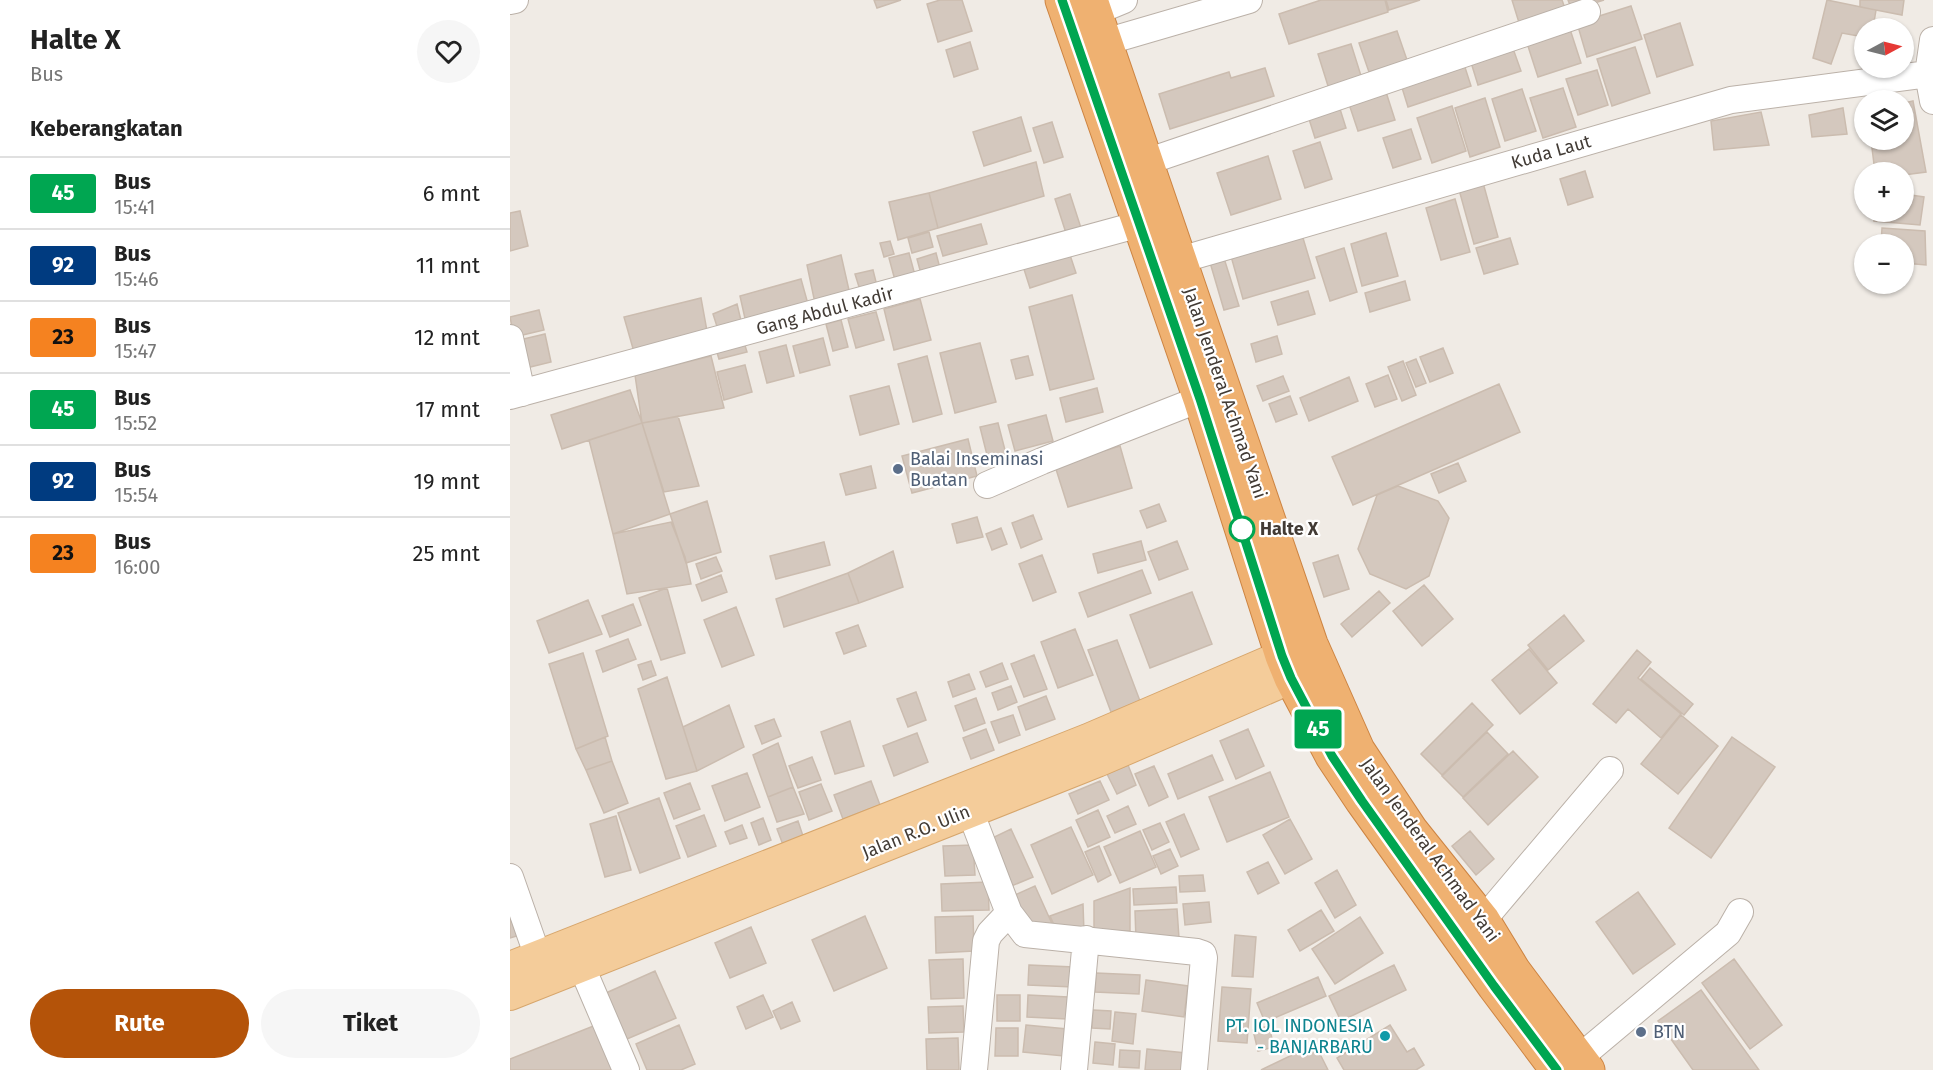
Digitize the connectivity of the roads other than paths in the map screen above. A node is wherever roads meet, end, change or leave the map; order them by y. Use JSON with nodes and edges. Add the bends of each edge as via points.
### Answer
{"nodes":[{"id":1,"x":515,"y":0,"type":"edge"},
{"id":2,"x":1062,"y":0,"type":"edge"},
{"id":3,"x":1249,"y":0,"type":"edge"},
{"id":4,"x":510,"y":2,"type":"edge"},
{"id":5,"x":1587,"y":12,"type":"dead end"},
{"id":6,"x":1104,"y":13,"type":"edge"},
{"id":7,"x":1933,"y":45,"type":"edge"},
{"id":8,"x":1928,"y":74,"type":"junction"},
{"id":9,"x":1933,"y":101,"type":"edge"},
{"id":10,"x":1146,"y":162,"type":"junction"},
{"id":11,"x":1140,"y":224,"type":"junction"},
{"id":12,"x":1180,"y":260,"type":"junction"},
{"id":13,"x":510,"y":338,"type":"edge"},
{"id":14,"x":516,"y":395,"type":"edge"},
{"id":15,"x":1200,"y":399,"type":"junction"},
{"id":16,"x":987,"y":485,"type":"dead end"},
{"id":17,"x":1301,"y":661,"type":"junction"},
{"id":18,"x":1093,"y":751,"type":"junction"},
{"id":19,"x":1611,"y":770,"type":"dead end"},
{"id":20,"x":970,"y":811,"type":"junction"},
{"id":21,"x":510,"y":877,"type":"edge"},
{"id":22,"x":1740,"y":912,"type":"dead end"},
{"id":23,"x":1010,"y":913,"type":"junction"},
{"id":24,"x":1483,"y":920,"type":"junction"},
{"id":25,"x":1086,"y":939,"type":"junction"},
{"id":26,"x":524,"y":962,"type":"edge"},
{"id":27,"x":581,"y":965,"type":"junction"},
{"id":28,"x":510,"y":994,"type":"edge"},
{"id":29,"x":1575,"y":1066,"type":"edge"},
{"id":30,"x":626,"y":1070,"type":"edge"},
{"id":31,"x":974,"y":1070,"type":"edge"},
{"id":32,"x":1074,"y":1070,"type":"edge"},
{"id":33,"x":1194,"y":1070,"type":"edge"}],
"edges":[{"from":1,"to":4,"type":"street"},
{"from":2,"to":11,"type":"highway","name":"Jalan Jenderal Achmad Yani"},
{"from":3,"to":6,"type":"street"},
{"from":5,"to":10,"type":"street"},
{"from":6,"to":10,"type":"highway","name":"Jalan Jenderal Achmad Yani"},
{"from":7,"to":8,"type":"street"},
{"from":8,"to":9,"type":"street"},
{"from":8,"to":12,"type":"street","name":"Kuda Laut","via":[[1731,99]]},
{"from":10,"to":12,"type":"highway","name":"Jalan Jenderal Achmad Yani"},
{"from":11,"to":14,"type":"street","name":"Gang Abdul Kadir"},
{"from":11,"to":15,"type":"highway","name":"Jalan Jenderal Achmad Yani"},
{"from":12,"to":17,"type":"highway","name":"Jalan Jenderal Achmad Yani"},
{"from":13,"to":14,"type":"street"},
{"from":15,"to":16,"type":"street"},
{"from":15,"to":17,"type":"highway","name":"Jalan Jenderal Achmad Yani"},
{"from":17,"to":18,"type":"main road","name":"Jalan R.O. Ulin"},
{"from":17,"to":24,"type":"highway","name":"Jalan Jenderal Achmad Yani","via":[[1411,830]]},
{"from":17,"to":29,"type":"highway","name":"Jalan Jenderal Achmad Yani","via":[[1332,756],[1362,801],[1494,986]]},
{"from":18,"to":20,"type":"main road","name":"Jalan R.O. Ulin"},
{"from":18,"to":26,"type":"main road","name":"Jalan R.O. Ulin"},
{"from":19,"to":24,"type":"street"},
{"from":20,"to":23,"type":"street"},
{"from":20,"to":27,"type":"main road","name":"Jalan R.O. Ulin"},
{"from":21,"to":26,"type":"street"},
{"from":22,"to":29,"type":"street","via":[[1728,933]]},
{"from":23,"to":25,"type":"street","via":[[1025,934]]},
{"from":23,"to":31,"type":"street","via":[[986,941]]},
{"from":24,"to":29,"type":"highway","name":"Jalan Jenderal Achmad Yani"},
{"from":25,"to":32,"type":"street"},
{"from":25,"to":33,"type":"street","via":[[1203,954]]},
{"from":27,"to":28,"type":"main road","name":"Jalan R.O. Ulin"},
{"from":27,"to":30,"type":"street"}]}
